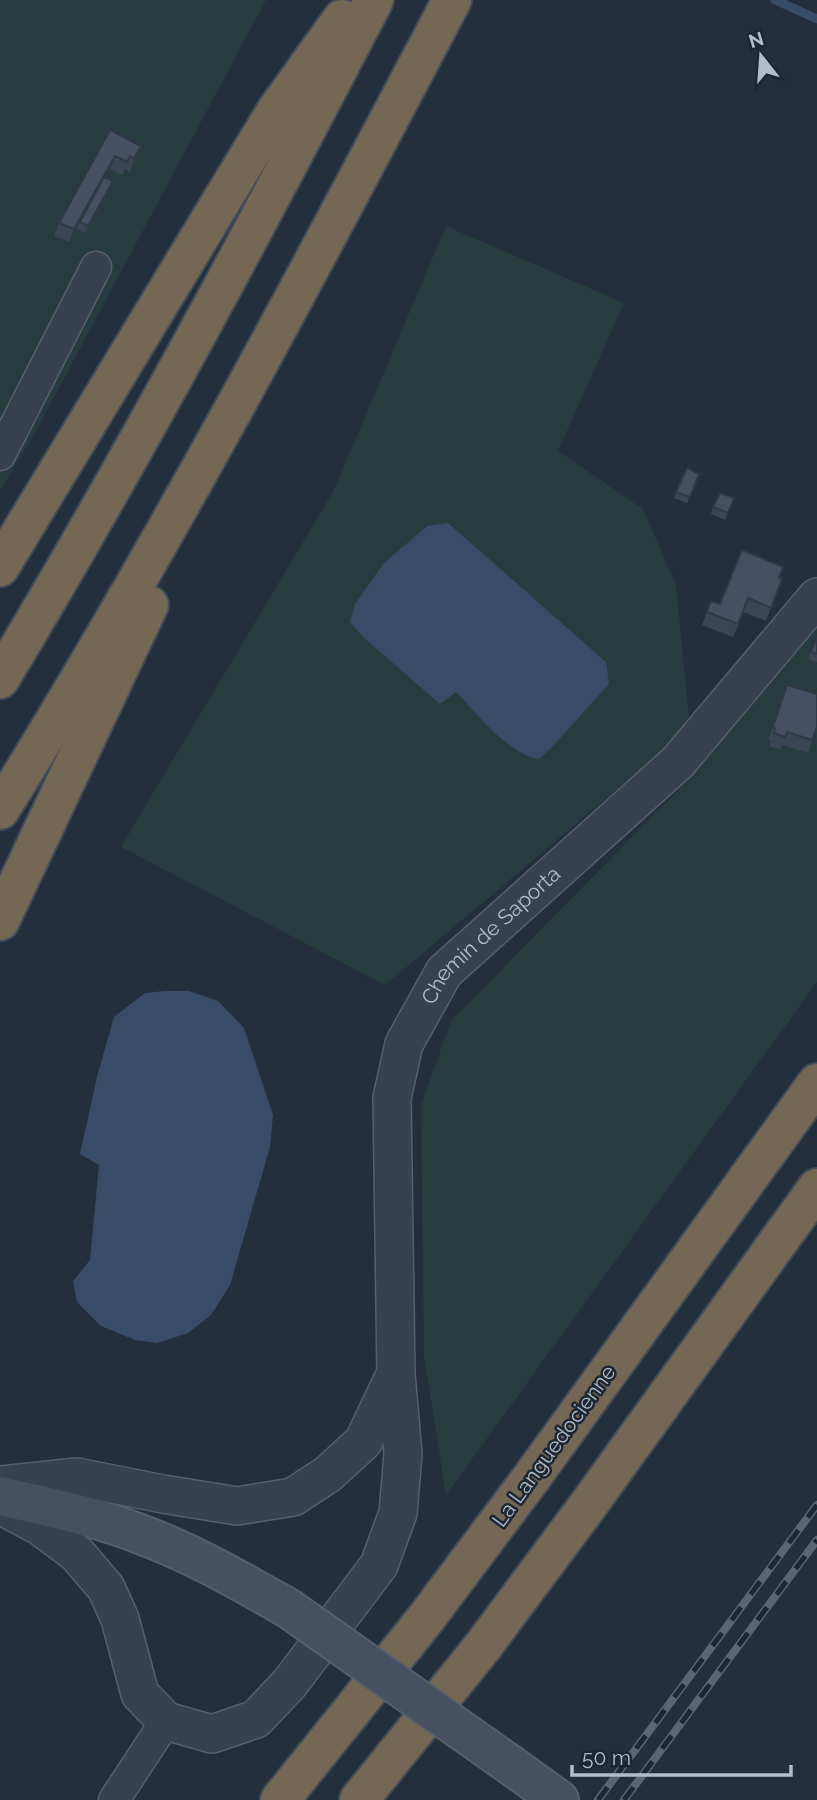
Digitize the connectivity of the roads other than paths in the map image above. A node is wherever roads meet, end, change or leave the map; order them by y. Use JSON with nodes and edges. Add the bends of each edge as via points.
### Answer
{"nodes":[{"id":1,"x":356,"y":0,"type":"edge"},
{"id":2,"x":374,"y":0,"type":"edge"},
{"id":3,"x":452,"y":0,"type":"edge"},
{"id":4,"x":96,"y":267,"type":"dead end"},
{"id":5,"x":279,"y":327,"type":"junction"},
{"id":6,"x":0,"y":455,"type":"edge"},
{"id":7,"x":0,"y":567,"type":"edge"},
{"id":8,"x":817,"y":597,"type":"edge"},
{"id":9,"x":0,"y":679,"type":"edge"},
{"id":10,"x":0,"y":810,"type":"edge"},
{"id":11,"x":0,"y":921,"type":"edge"},
{"id":12,"x":817,"y":1083,"type":"edge"},
{"id":13,"x":817,"y":1188,"type":"edge"},
{"id":14,"x":396,"y":1374,"type":"junction"},
{"id":15,"x":0,"y":1485,"type":"edge"},
{"id":16,"x":0,"y":1496,"type":"edge"},
{"id":17,"x":0,"y":1505,"type":"edge"},
{"id":18,"x":166,"y":1721,"type":"junction"},
{"id":19,"x":114,"y":1800,"type":"edge"},
{"id":20,"x":280,"y":1800,"type":"edge"},
{"id":21,"x":359,"y":1800,"type":"edge"},
{"id":22,"x":558,"y":1800,"type":"edge"}],
"edges":[{"from":1,"to":7,"type":"highway","via":[[276,111]]},
{"from":2,"to":9,"type":"highway","via":[[195,338]]},
{"from":3,"to":5,"type":"highway"},
{"from":4,"to":6,"type":"street"},
{"from":5,"to":10,"type":"highway","via":[[152,555]]},
{"from":5,"to":11,"type":"highway"},
{"from":8,"to":14,"type":"street","name":"Chemin de Saporta","via":[[678,762],[444,972],[404,1044],[392,1098]]},
{"from":12,"to":20,"type":"highway","name":"La Languedocienne","via":[[500,1520]]},
{"from":13,"to":21,"type":"highway","via":[[484,1645]]},
{"from":14,"to":15,"type":"street","via":[[363,1442],[328,1474],[293,1497],[237,1506],[76,1477]]},
{"from":14,"to":18,"type":"street","name":"Chemin de Saporta","via":[[403,1454],[398,1513],[379,1565],[290,1683],[257,1719],[212,1734]]},
{"from":16,"to":22,"type":"main road","bridge":true,"via":[[89,1516],[230,1574],[288,1608]]},
{"from":17,"to":18,"type":"street","via":[[77,1554],[106,1588],[120,1619],[140,1694]]},
{"from":18,"to":19,"type":"street"}]}
